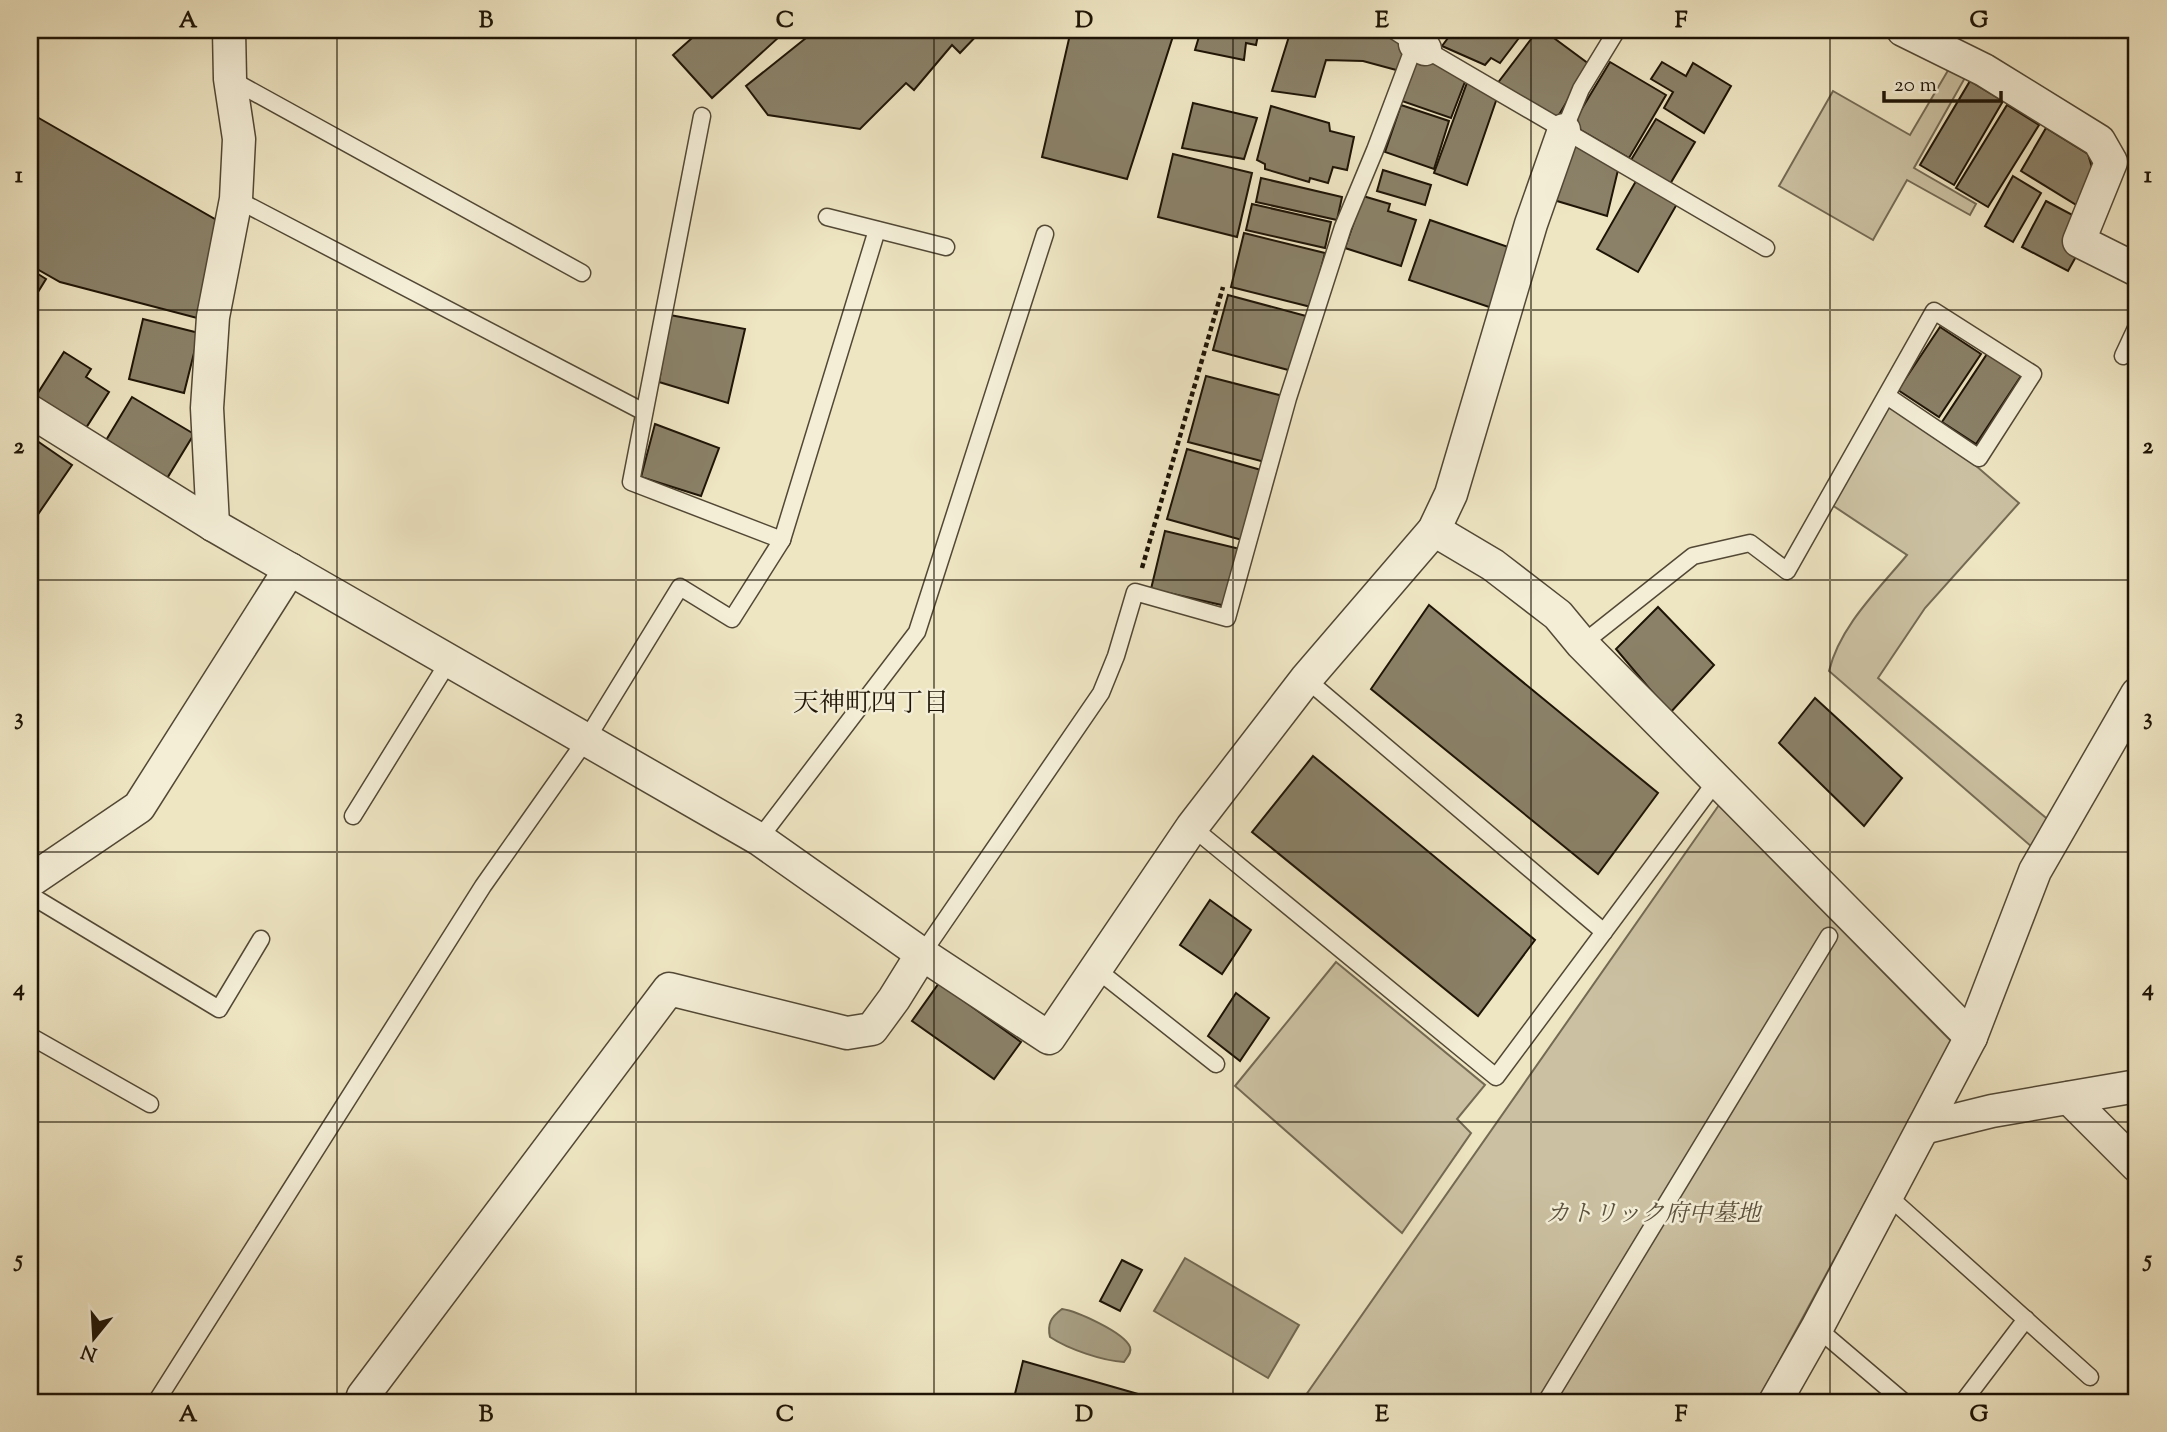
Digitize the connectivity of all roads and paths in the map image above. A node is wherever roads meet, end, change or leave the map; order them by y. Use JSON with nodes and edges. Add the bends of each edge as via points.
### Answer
{"nodes":[{"id":1,"x":229,"y":30,"type":"edge"},
{"id":2,"x":1617,"y":30,"type":"edge"},
{"id":3,"x":1902,"y":30,"type":"edge"},
{"id":4,"x":1411,"y":41,"type":"edge"},
{"id":5,"x":230,"y":79,"type":"junction"},
{"id":6,"x":702,"y":116,"type":"dead end"},
{"id":7,"x":1563,"y":130,"type":"junction"},
{"id":8,"x":236,"y":199,"type":"junction"},
{"id":9,"x":827,"y":217,"type":"dead end"},
{"id":10,"x":877,"y":230,"type":"junction"},
{"id":11,"x":1045,"y":234,"type":"dead end"},
{"id":12,"x":946,"y":247,"type":"dead end"},
{"id":13,"x":1766,"y":248,"type":"dead end"},
{"id":14,"x":2137,"y":270,"type":"edge"},
{"id":15,"x":582,"y":273,"type":"dead end"},
{"id":16,"x":1223,"y":287,"type":"dead end"},
{"id":17,"x":2137,"y":326,"type":"edge"},
{"id":18,"x":2123,"y":356,"type":"dead end"},
{"id":19,"x":1886,"y":396,"type":"junction"},
{"id":20,"x":30,"y":411,"type":"edge"},
{"id":21,"x":644,"y":412,"type":"junction"},
{"id":22,"x":213,"y":525,"type":"junction"},
{"id":23,"x":1434,"y":530,"type":"junction"},
{"id":24,"x":782,"y":540,"type":"junction"},
{"id":25,"x":290,"y":569,"type":"junction"},
{"id":26,"x":1135,"y":592,"type":"junction"},
{"id":27,"x":1582,"y":644,"type":"junction"},
{"id":28,"x":449,"y":661,"type":"junction"},
{"id":29,"x":1306,"y":679,"type":"junction"},
{"id":30,"x":2137,"y":694,"type":"edge"},
{"id":31,"x":586,"y":740,"type":"junction"},
{"id":32,"x":1717,"y":780,"type":"junction"},
{"id":33,"x":354,"y":816,"type":"dead end"},
{"id":34,"x":1192,"y":827,"type":"junction"},
{"id":35,"x":759,"y":839,"type":"junction"},
{"id":36,"x":30,"y":881,"type":"edge"},
{"id":37,"x":30,"y":895,"type":"edge"},
{"id":38,"x":1604,"y":932,"type":"junction"},
{"id":39,"x":1829,"y":936,"type":"dead end"},
{"id":40,"x":261,"y":939,"type":"dead end"},
{"id":41,"x":922,"y":954,"type":"junction"},
{"id":42,"x":1096,"y":969,"type":"junction"},
{"id":43,"x":30,"y":1035,"type":"edge"},
{"id":44,"x":1971,"y":1037,"type":"junction"},
{"id":45,"x":1216,"y":1064,"type":"dead end"},
{"id":46,"x":2137,"y":1086,"type":"edge"},
{"id":47,"x":2069,"y":1098,"type":"junction"},
{"id":48,"x":150,"y":1104,"type":"dead end"},
{"id":49,"x":1923,"y":1128,"type":"junction"},
{"id":50,"x":2137,"y":1166,"type":"edge"},
{"id":51,"x":1887,"y":1195,"type":"junction"},
{"id":52,"x":2026,"y":1319,"type":"junction"},
{"id":53,"x":1817,"y":1328,"type":"junction"},
{"id":54,"x":2091,"y":1377,"type":"dead end"},
{"id":55,"x":156,"y":1402,"type":"edge"},
{"id":56,"x":361,"y":1402,"type":"edge"},
{"id":57,"x":1546,"y":1402,"type":"edge"},
{"id":58,"x":1776,"y":1402,"type":"edge"},
{"id":59,"x":1904,"y":1402,"type":"edge"},
{"id":60,"x":1963,"y":1402,"type":"edge"}],
"edges":[{"from":1,"to":5,"type":"street"},
{"from":2,"to":7,"type":"lane","via":[[1581,89]]},
{"from":3,"to":14,"type":"street","via":[[1984,70],[2099,141],[2111,162],[2080,241]]},
{"from":4,"to":7,"type":"lane"},
{"from":4,"to":26,"type":"lane","via":[[1375,150],[1343,227],[1288,398],[1227,618]]},
{"from":5,"to":8,"type":"street","via":[[239,139]]},
{"from":5,"to":15,"type":"lane"},
{"from":6,"to":21,"type":"lane"},
{"from":7,"to":13,"type":"lane"},
{"from":7,"to":23,"type":"street","via":[[1451,494]]},
{"from":8,"to":21,"type":"lane"},
{"from":8,"to":22,"type":"street","via":[[213,317],[207,408]]},
{"from":9,"to":10,"type":"lane"},
{"from":10,"to":12,"type":"lane"},
{"from":10,"to":24,"type":"lane"},
{"from":11,"to":35,"type":"lane","via":[[917,632]]},
{"from":16,"to":26,"type":"path"},
{"from":17,"to":18,"type":"lane"},
{"from":19,"to":19,"type":"lane","via":[[1934,311],[2033,374],[1979,458]]},
{"from":19,"to":27,"type":"lane","via":[[1787,571],[1750,543],[1693,556]]},
{"from":20,"to":22,"type":"street"},
{"from":21,"to":24,"type":"lane","via":[[631,482]]},
{"from":22,"to":25,"type":"street"},
{"from":23,"to":27,"type":"street","via":[[1493,565],[1548,607]]},
{"from":23,"to":29,"type":"street"},
{"from":24,"to":31,"type":"lane","via":[[732,618],[680,587]]},
{"from":25,"to":28,"type":"street"},
{"from":25,"to":36,"type":"street","via":[[139,807]]},
{"from":26,"to":41,"type":"lane","via":[[1101,693]]},
{"from":27,"to":32,"type":"street"},
{"from":28,"to":31,"type":"street"},
{"from":28,"to":33,"type":"lane"},
{"from":29,"to":34,"type":"street"},
{"from":29,"to":38,"type":"lane"},
{"from":30,"to":44,"type":"street","via":[[2035,871]]},
{"from":31,"to":35,"type":"street"},
{"from":31,"to":55,"type":"lane","via":[[483,886]]},
{"from":32,"to":38,"type":"lane"},
{"from":32,"to":44,"type":"street"},
{"from":34,"to":38,"type":"lane","via":[[1496,1077]]},
{"from":34,"to":42,"type":"street"},
{"from":35,"to":41,"type":"street"},
{"from":37,"to":40,"type":"lane","via":[[219,1009]]},
{"from":39,"to":57,"type":"lane"},
{"from":41,"to":42,"type":"street","via":[[1049,1038]]},
{"from":41,"to":56,"type":"street","via":[[872,1029],[846,1033],[669,989]]},
{"from":42,"to":45,"type":"lane"},
{"from":43,"to":48,"type":"lane"},
{"from":44,"to":49,"type":"street"},
{"from":46,"to":47,"type":"street"},
{"from":47,"to":49,"type":"street"},
{"from":47,"to":50,"type":"street"},
{"from":49,"to":51,"type":"street"},
{"from":51,"to":52,"type":"lane"},
{"from":51,"to":53,"type":"street"},
{"from":52,"to":54,"type":"lane"},
{"from":52,"to":60,"type":"lane"},
{"from":53,"to":58,"type":"street"},
{"from":53,"to":59,"type":"lane"}]}
